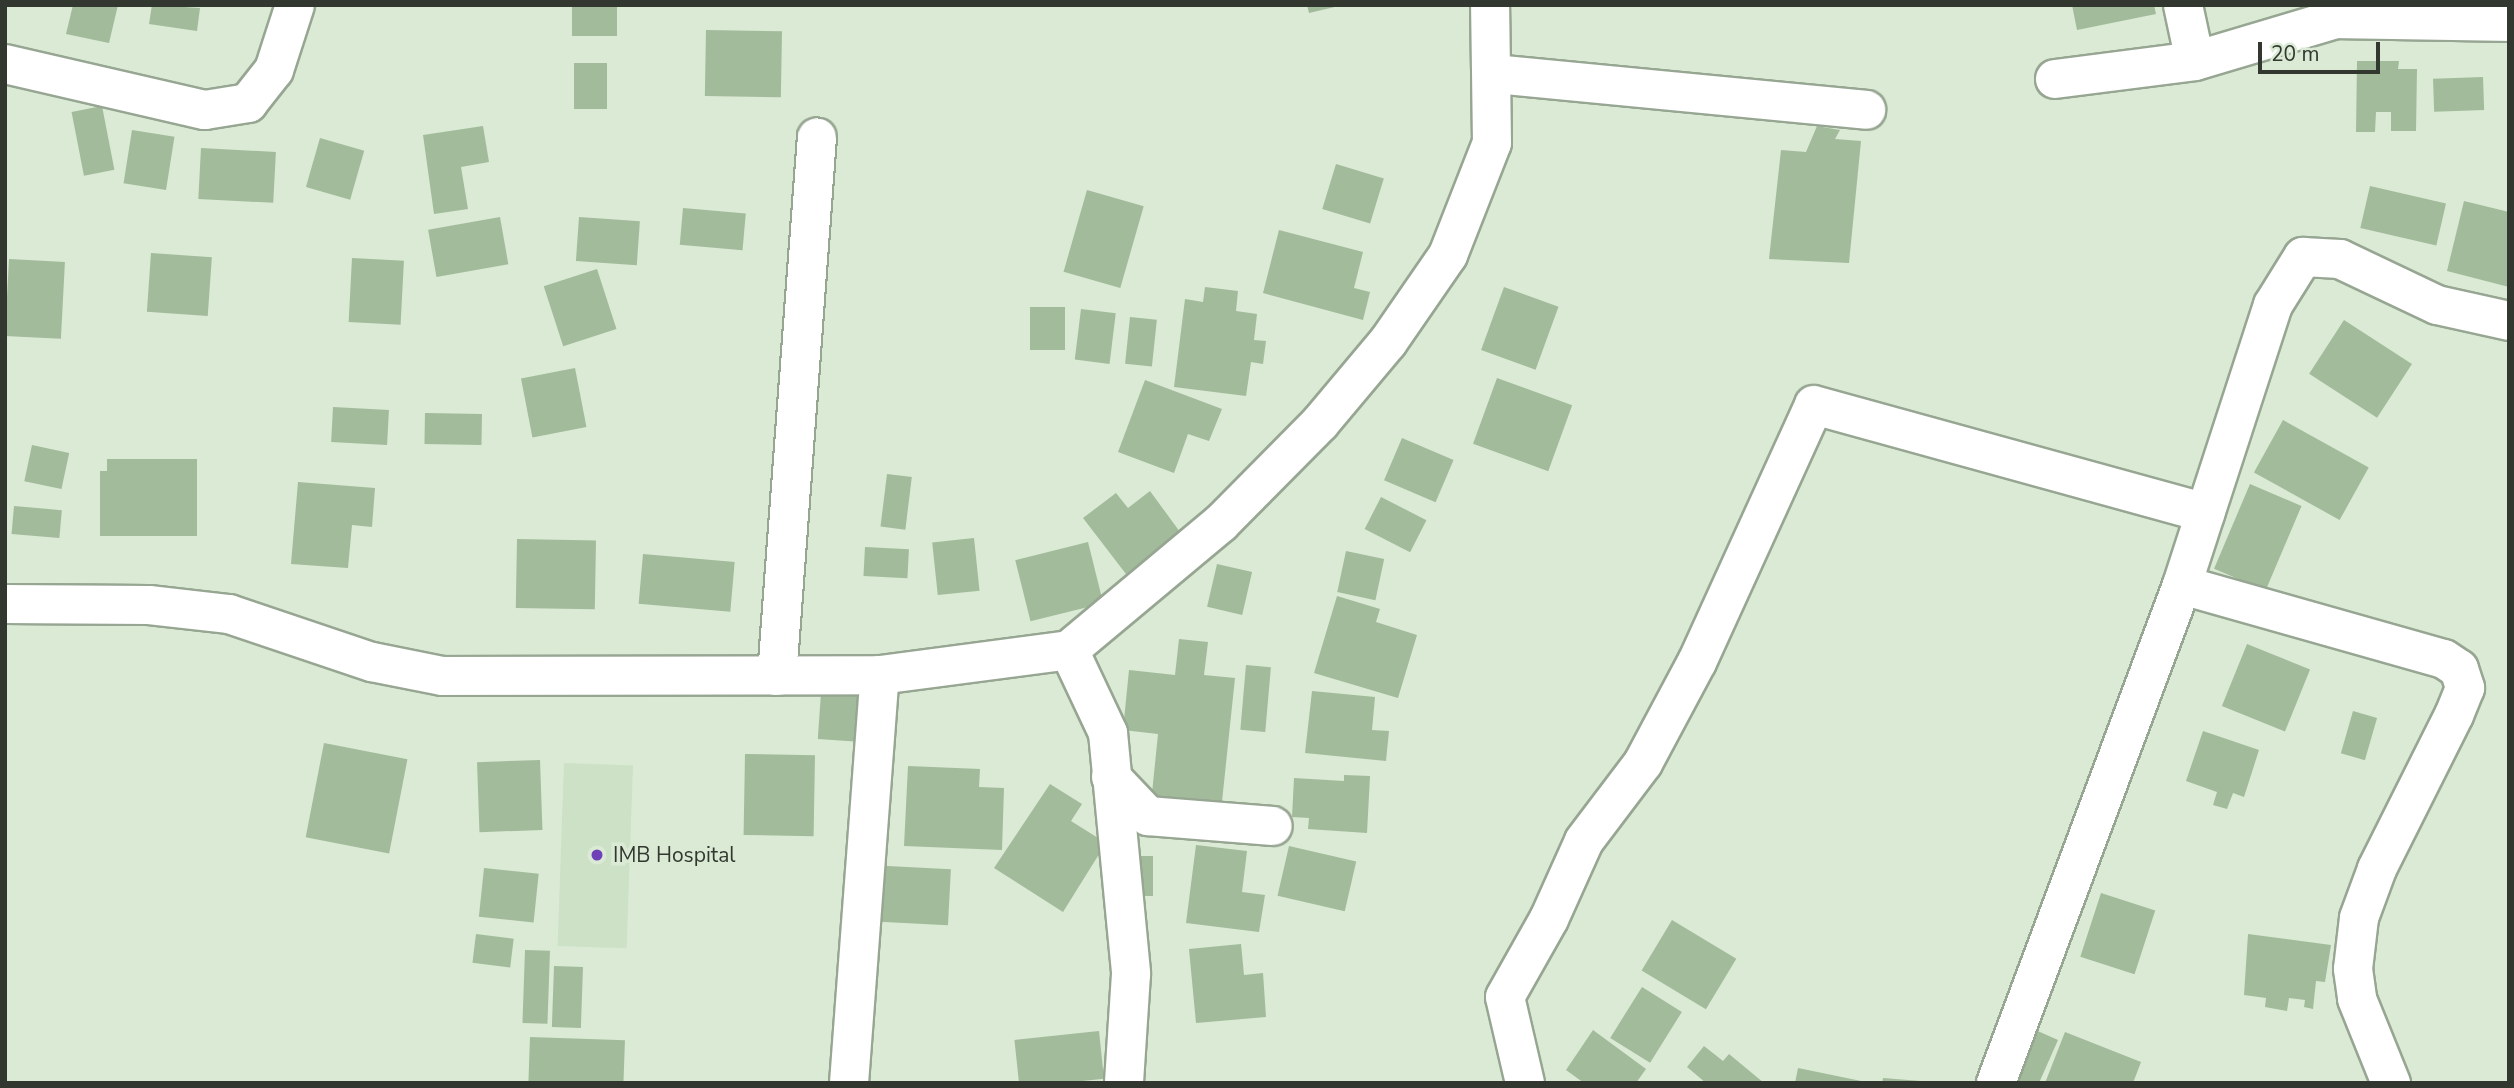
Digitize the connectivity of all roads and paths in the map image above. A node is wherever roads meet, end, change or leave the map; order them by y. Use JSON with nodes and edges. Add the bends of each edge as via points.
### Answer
{"nodes":[{"id":1,"x":295,"y":5,"type":"edge"},
{"id":2,"x":1490,"y":5,"type":"edge"},
{"id":3,"x":2183,"y":5,"type":"edge"},
{"id":4,"x":2509,"y":22,"type":"edge"},
{"id":5,"x":2195,"y":61,"type":"junction"},
{"id":6,"x":5,"y":64,"type":"edge"},
{"id":7,"x":1494,"y":74,"type":"junction"},
{"id":8,"x":2055,"y":79,"type":"dead end"},
{"id":9,"x":1866,"y":110,"type":"dead end"},
{"id":10,"x":817,"y":137,"type":"dead end"},
{"id":11,"x":2509,"y":321,"type":"edge"},
{"id":12,"x":2205,"y":513,"type":"junction"},
{"id":13,"x":2182,"y":585,"type":"junction"},
{"id":14,"x":5,"y":604,"type":"edge"},
{"id":15,"x":1069,"y":650,"type":"junction"},
{"id":16,"x":880,"y":675,"type":"junction"},
{"id":17,"x":777,"y":677,"type":"junction"},
{"id":18,"x":1111,"y":777,"type":"junction"},
{"id":19,"x":1273,"y":826,"type":"dead end"},
{"id":20,"x":849,"y":1083,"type":"edge"},
{"id":21,"x":1124,"y":1083,"type":"edge"},
{"id":22,"x":1525,"y":1083,"type":"edge"},
{"id":23,"x":1996,"y":1083,"type":"edge"},
{"id":24,"x":2391,"y":1083,"type":"edge"}],
"edges":[{"from":1,"to":6,"type":"street","via":[[274,70],[248,103],[205,110]]},
{"from":2,"to":7,"type":"street"},
{"from":3,"to":5,"type":"street"},
{"from":4,"to":5,"type":"street","via":[[2336,19]]},
{"from":5,"to":8,"type":"street"},
{"from":7,"to":9,"type":"street"},
{"from":7,"to":15,"type":"street","via":[[1492,143],[1476,191],[1448,255],[1388,342],[1320,423],[1221,523]]},
{"from":10,"to":17,"type":"street"},
{"from":11,"to":12,"type":"street","via":[[2437,305],[2340,259],[2303,257],[2273,305]]},
{"from":12,"to":13,"type":"street"},
{"from":12,"to":22,"type":"street","via":[[1814,405],[1697,662],[1643,763],[1584,841],[1549,919],[1505,998]]},
{"from":13,"to":23,"type":"street"},
{"from":13,"to":24,"type":"street","via":[[2444,659],[2459,669],[2465,688],[2376,869],[2359,918],[2353,969],[2357,999]]},
{"from":14,"to":17,"type":"street","via":[[149,605],[229,614],[372,662],[442,676]]},
{"from":15,"to":16,"type":"street"},
{"from":15,"to":18,"type":"street","via":[[1108,733]]},
{"from":16,"to":17,"type":"street"},
{"from":16,"to":20,"type":"street"},
{"from":18,"to":19,"type":"street","via":[[1148,816]]},
{"from":18,"to":21,"type":"street","via":[[1131,974]]}]}
